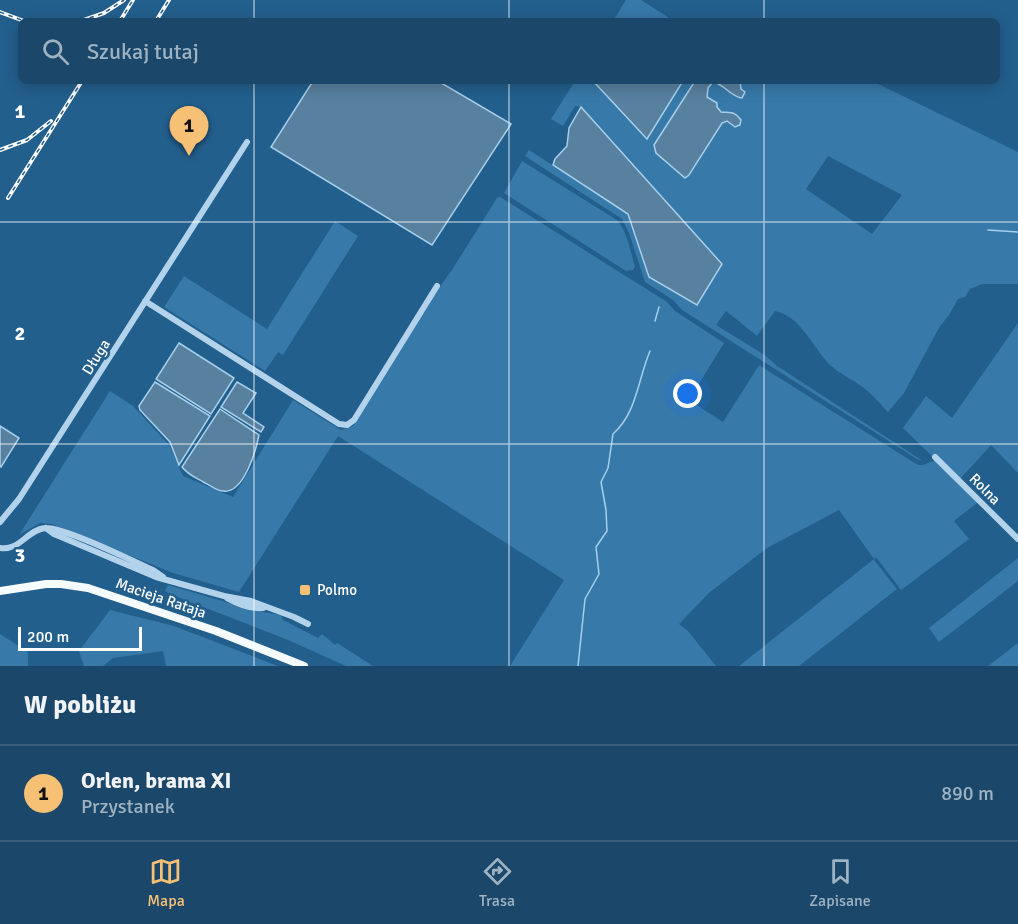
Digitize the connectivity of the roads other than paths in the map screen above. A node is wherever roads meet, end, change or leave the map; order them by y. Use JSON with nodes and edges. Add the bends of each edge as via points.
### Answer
{"nodes":[{"id":1,"x":247,"y":142,"type":"dead end"},
{"id":2,"x":437,"y":286,"type":"dead end"},
{"id":3,"x":145,"y":301,"type":"junction"},
{"id":4,"x":935,"y":457,"type":"dead end"},
{"id":5,"x":0,"y":522,"type":"edge"},
{"id":6,"x":1018,"y":538,"type":"edge"},
{"id":7,"x":0,"y":548,"type":"edge"},
{"id":8,"x":1,"y":591,"type":"edge"},
{"id":9,"x":308,"y":624,"type":"dead end"},
{"id":10,"x":304,"y":666,"type":"edge"}],
"edges":[{"from":1,"to":3,"type":"street","name":"Długa"},
{"from":2,"to":3,"type":"street","via":[[354,420],[347,425],[339,424]]},
{"from":3,"to":5,"type":"street","name":"Długa","via":[[19,499]]},
{"from":4,"to":6,"type":"street","name":"Rolna"},
{"from":7,"to":9,"type":"street","via":[[14,547],[39,529],[57,528],[164,578]]},
{"from":8,"to":10,"type":"main road","name":"Macieja Rataja","via":[[46,584],[88,588],[234,637]]}]}
